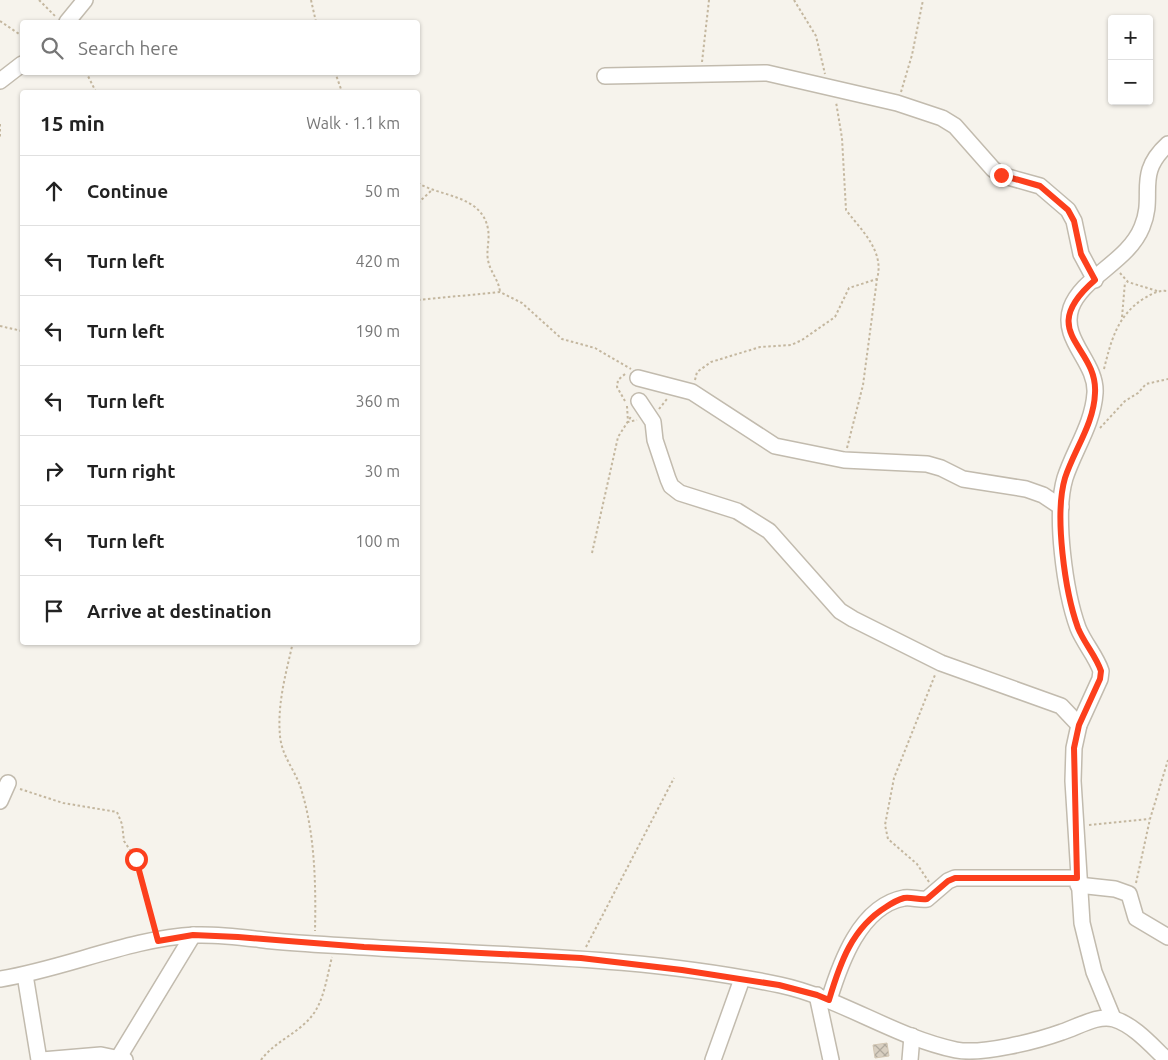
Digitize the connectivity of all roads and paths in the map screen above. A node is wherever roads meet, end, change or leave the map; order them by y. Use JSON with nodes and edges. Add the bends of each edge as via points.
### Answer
{"nodes":[{"id":1,"x":39,"y":0,"type":"edge"},
{"id":2,"x":85,"y":0,"type":"edge"},
{"id":3,"x":312,"y":0,"type":"edge"},
{"id":4,"x":710,"y":0,"type":"edge"},
{"id":5,"x":794,"y":0,"type":"edge"},
{"id":6,"x":923,"y":0,"type":"edge"},
{"id":7,"x":59,"y":20,"type":"edge"},
{"id":8,"x":69,"y":20,"type":"edge"},
{"id":9,"x":316,"y":20,"type":"edge"},
{"id":10,"x":0,"y":21,"type":"edge"},
{"id":11,"x":20,"y":35,"type":"edge"},
{"id":12,"x":20,"y":66,"type":"edge"},
{"id":13,"x":701,"y":74,"type":"junction"},
{"id":14,"x":88,"y":75,"type":"edge"},
{"id":15,"x":335,"y":75,"type":"edge"},
{"id":16,"x":605,"y":76,"type":"dead end"},
{"id":17,"x":0,"y":82,"type":"edge"},
{"id":18,"x":831,"y":89,"type":"junction"},
{"id":19,"x":95,"y":90,"type":"edge"},
{"id":20,"x":341,"y":90,"type":"edge"},
{"id":21,"x":897,"y":103,"type":"junction"},
{"id":22,"x":0,"y":124,"type":"edge"},
{"id":23,"x":0,"y":138,"type":"edge"},
{"id":24,"x":1168,"y":144,"type":"edge"},
{"id":25,"x":420,"y":184,"type":"edge"},
{"id":26,"x":432,"y":190,"type":"junction"},
{"id":27,"x":420,"y":201,"type":"edge"},
{"id":28,"x":1122,"y":257,"type":"junction"},
{"id":29,"x":877,"y":279,"type":"junction"},
{"id":30,"x":1095,"y":280,"type":"junction"},
{"id":31,"x":1124,"y":281,"type":"junction"},
{"id":32,"x":1157,"y":291,"type":"junction"},
{"id":33,"x":1168,"y":291,"type":"edge"},
{"id":34,"x":500,"y":292,"type":"junction"},
{"id":35,"x":420,"y":300,"type":"edge"},
{"id":36,"x":1122,"y":317,"type":"junction"},
{"id":37,"x":0,"y":326,"type":"edge"},
{"id":38,"x":20,"y":331,"type":"edge"},
{"id":39,"x":635,"y":374,"type":"junction"},
{"id":40,"x":1103,"y":374,"type":"dead end"},
{"id":41,"x":1168,"y":379,"type":"edge"},
{"id":42,"x":676,"y":387,"type":"junction"},
{"id":43,"x":692,"y":392,"type":"junction"},
{"id":44,"x":639,"y":401,"type":"joint"},
{"id":45,"x":652,"y":419,"type":"junction"},
{"id":46,"x":628,"y":422,"type":"junction"},
{"id":47,"x":1083,"y":439,"type":"junction"},
{"id":48,"x":844,"y":460,"type":"junction"},
{"id":49,"x":1060,"y":507,"type":"junction"},
{"id":50,"x":592,"y":553,"type":"dead end"},
{"id":51,"x":292,"y":645,"type":"edge"},
{"id":52,"x":941,"y":663,"type":"junction"},
{"id":53,"x":1079,"y":725,"type":"junction"},
{"id":54,"x":1168,"y":760,"type":"edge"},
{"id":55,"x":674,"y":778,"type":"dead end"},
{"id":56,"x":8,"y":783,"type":"joint"},
{"id":57,"x":0,"y":802,"type":"edge"},
{"id":58,"x":1150,"y":819,"type":"junction"},
{"id":59,"x":1077,"y":828,"type":"junction"},
{"id":60,"x":1078,"y":882,"type":"junction"},
{"id":61,"x":937,"y":891,"type":"junction"},
{"id":62,"x":1129,"y":894,"type":"junction"},
{"id":63,"x":193,"y":935,"type":"junction"},
{"id":64,"x":1168,"y":937,"type":"edge"},
{"id":65,"x":158,"y":941,"type":"junction"},
{"id":66,"x":314,"y":944,"type":"junction"},
{"id":67,"x":335,"y":945,"type":"junction"},
{"id":68,"x":581,"y":958,"type":"junction"},
{"id":69,"x":25,"y":975,"type":"junction"},
{"id":70,"x":0,"y":979,"type":"edge"},
{"id":71,"x":742,"y":979,"type":"junction"},
{"id":72,"x":823,"y":997,"type":"junction"},
{"id":73,"x":1113,"y":1018,"type":"junction"},
{"id":74,"x":912,"y":1036,"type":"junction"},
{"id":75,"x":955,"y":1055,"type":"edge"},
{"id":76,"x":122,"y":1059,"type":"edge"},
{"id":77,"x":40,"y":1060,"type":"edge"},
{"id":78,"x":261,"y":1060,"type":"edge"},
{"id":79,"x":713,"y":1060,"type":"edge"},
{"id":80,"x":831,"y":1060,"type":"edge"},
{"id":81,"x":910,"y":1060,"type":"edge"},
{"id":82,"x":1166,"y":1060,"type":"edge"}],
"edges":[{"from":1,"to":7,"type":"path"},
{"from":2,"to":8,"type":"street"},
{"from":3,"to":9,"type":"path"},
{"from":4,"to":13,"type":"path"},
{"from":5,"to":18,"type":"path","via":[[816,36]]},
{"from":6,"to":21,"type":"path","via":[[912,56]]},
{"from":10,"to":11,"type":"path"},
{"from":12,"to":17,"type":"street"},
{"from":13,"to":16,"type":"street"},
{"from":13,"to":18,"type":"street","via":[[767,73]]},
{"from":14,"to":19,"type":"path"},
{"from":15,"to":20,"type":"path"},
{"from":18,"to":21,"type":"street"},
{"from":18,"to":29,"type":"path","via":[[842,138],[846,210],[856,219],[876,250]]},
{"from":21,"to":30,"type":"street","via":[[942,118],[955,126],[1001,175],[1034,183],[1045,190],[1072,215],[1081,254]]},
{"from":22,"to":23,"type":"path"},
{"from":24,"to":28,"type":"street","via":[[1150,166],[1144,223],[1136,240]]},
{"from":25,"to":26,"type":"path"},
{"from":26,"to":27,"type":"path"},
{"from":26,"to":34,"type":"path","via":[[466,202],[484,219],[488,229],[488,261],[499,282]]},
{"from":28,"to":30,"type":"street"},
{"from":28,"to":31,"type":"path","via":[[1120,273]]},
{"from":29,"to":43,"type":"path","via":[[849,288],[834,317],[802,340],[751,350],[702,366],[697,372]]},
{"from":29,"to":48,"type":"path","via":[[863,385]]},
{"from":30,"to":47,"type":"street","via":[[1076,297],[1069,316],[1071,333],[1093,377],[1095,392]]},
{"from":31,"to":32,"type":"path"},
{"from":31,"to":36,"type":"path"},
{"from":32,"to":33,"type":"path"},
{"from":32,"to":36,"type":"path","via":[[1130,307]]},
{"from":34,"to":35,"type":"path"},
{"from":34,"to":39,"type":"path","via":[[522,303],[562,339],[595,348]]},
{"from":36,"to":40,"type":"path"},
{"from":37,"to":38,"type":"path"},
{"from":39,"to":42,"type":"street"},
{"from":39,"to":46,"type":"path","via":[[620,378],[618,384],[626,402]]},
{"from":41,"to":47,"type":"path","via":[[1146,384],[1101,427]]},
{"from":42,"to":43,"type":"street"},
{"from":42,"to":45,"type":"path"},
{"from":43,"to":48,"type":"street","via":[[776,446]]},
{"from":44,"to":45,"type":"street"},
{"from":44,"to":46,"type":"path"},
{"from":45,"to":52,"type":"street","via":[[655,440],[674,489],[737,511],[753,520],[781,543],[840,611]]},
{"from":46,"to":50,"type":"path","via":[[618,437]]},
{"from":47,"to":49,"type":"street","via":[[1065,478]]},
{"from":48,"to":49,"type":"street","via":[[927,464],[963,479],[1026,489],[1043,495]]},
{"from":49,"to":53,"type":"street","via":[[1063,547],[1078,628],[1101,671]]},
{"from":51,"to":66,"type":"path","via":[[280,701],[280,734],[283,753],[301,788],[308,818],[316,900]]},
{"from":52,"to":53,"type":"street","via":[[1061,706]]},
{"from":52,"to":61,"type":"path","via":[[894,778],[885,825],[888,839],[917,864]]},
{"from":53,"to":59,"type":"street","via":[[1073,773]]},
{"from":54,"to":58,"type":"path"},
{"from":55,"to":68,"type":"path"},
{"from":56,"to":57,"type":"street"},
{"from":56,"to":65,"type":"path","via":[[63,804],[117,812],[124,841],[136,859]]},
{"from":58,"to":59,"type":"path"},
{"from":58,"to":62,"type":"path","via":[[1137,882]]},
{"from":59,"to":60,"type":"street"},
{"from":60,"to":61,"type":"street","via":[[955,878]]},
{"from":60,"to":62,"type":"street"},
{"from":60,"to":73,"type":"street","via":[[1086,946]]},
{"from":61,"to":72,"type":"street","via":[[927,899],[903,898],[896,901],[868,921],[847,950]]},
{"from":62,"to":64,"type":"street","via":[[1136,918]]},
{"from":63,"to":65,"type":"street"},
{"from":63,"to":66,"type":"street"},
{"from":63,"to":76,"type":"street"},
{"from":65,"to":69,"type":"street"},
{"from":66,"to":67,"type":"street"},
{"from":67,"to":68,"type":"street"},
{"from":67,"to":78,"type":"path","via":[[312,1016]]},
{"from":68,"to":71,"type":"street"},
{"from":69,"to":70,"type":"street"},
{"from":69,"to":77,"type":"street"},
{"from":71,"to":72,"type":"street"},
{"from":71,"to":79,"type":"street"},
{"from":72,"to":74,"type":"street"},
{"from":72,"to":80,"type":"street"},
{"from":73,"to":75,"type":"street","via":[[1096,1020],[1040,1039]]},
{"from":73,"to":82,"type":"street","via":[[1128,1026]]},
{"from":74,"to":75,"type":"street"},
{"from":74,"to":81,"type":"street"},
{"from":76,"to":77,"type":"street","via":[[101,1055]]}]}
